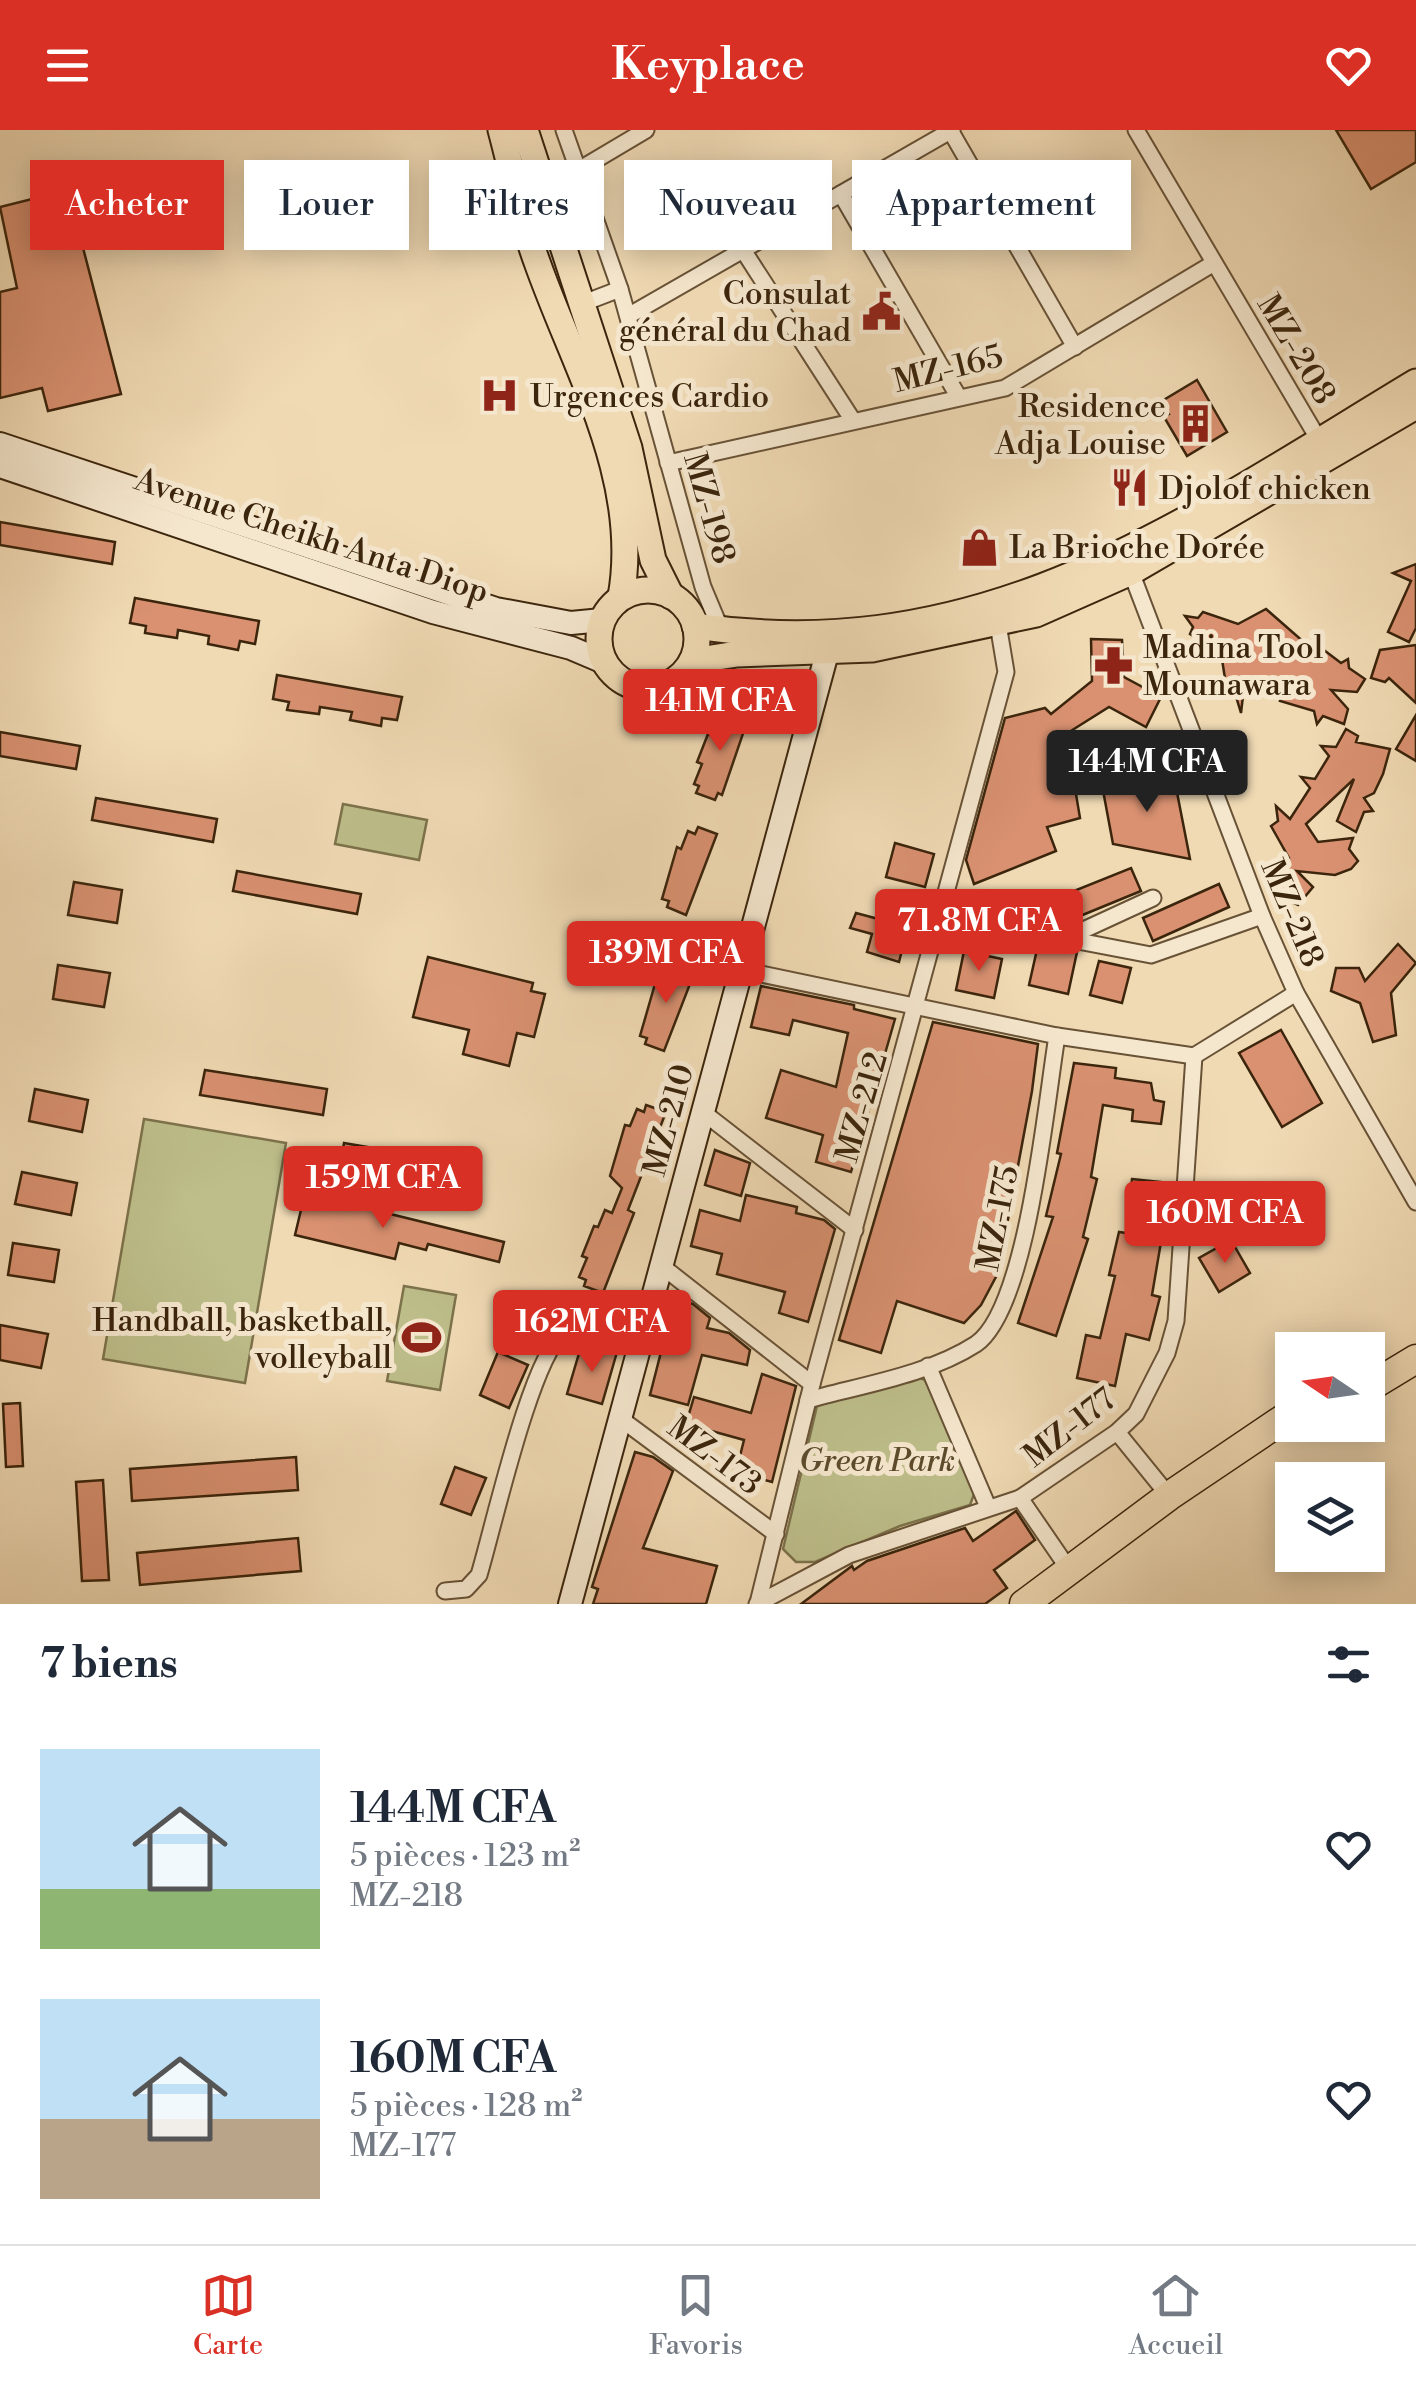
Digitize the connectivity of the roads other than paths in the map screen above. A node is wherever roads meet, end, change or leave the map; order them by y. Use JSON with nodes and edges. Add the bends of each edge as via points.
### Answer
{"nodes":[{"id":1,"x":501,"y":130,"type":"edge"},
{"id":2,"x":525,"y":130,"type":"edge"},
{"id":3,"x":564,"y":130,"type":"edge"},
{"id":4,"x":646,"y":130,"type":"edge"},
{"id":5,"x":951,"y":130,"type":"edge"},
{"id":6,"x":1136,"y":130,"type":"edge"},
{"id":7,"x":574,"y":160,"type":"edge"},
{"id":8,"x":596,"y":160,"type":"edge"},
{"id":9,"x":841,"y":194,"type":"junction"},
{"id":10,"x":832,"y":199,"type":"edge"},
{"id":11,"x":604,"y":245,"type":"edge"},
{"id":12,"x":743,"y":250,"type":"joint"},
{"id":13,"x":1214,"y":263,"type":"junction"},
{"id":14,"x":620,"y":289,"type":"junction"},
{"id":15,"x":581,"y":304,"type":"junction"},
{"id":16,"x":628,"y":316,"type":"junction"},
{"id":17,"x":1075,"y":347,"type":"junction"},
{"id":18,"x":1416,"y":382,"type":"edge"},
{"id":19,"x":958,"y":396,"type":"junction"},
{"id":20,"x":1416,"y":406,"type":"edge"},
{"id":21,"x":852,"y":420,"type":"junction"},
{"id":22,"x":1319,"y":440,"type":"junction"},
{"id":23,"x":0,"y":444,"type":"edge"},
{"id":24,"x":668,"y":464,"type":"junction"},
{"id":25,"x":0,"y":466,"type":"edge"},
{"id":26,"x":1131,"y":572,"type":"junction"},
{"id":27,"x":672,"y":596,"type":"junction"},
{"id":28,"x":621,"y":597,"type":"junction"},
{"id":29,"x":602,"y":620,"type":"junction"},
{"id":30,"x":998,"y":624,"type":"junction"},
{"id":31,"x":695,"y":626,"type":"junction"},
{"id":32,"x":721,"y":630,"type":"junction"},
{"id":33,"x":827,"y":653,"type":"junction"},
{"id":34,"x":692,"y":661,"type":"junction"},
{"id":35,"x":604,"y":662,"type":"junction"},
{"id":36,"x":1153,"y":898,"type":"dead end"},
{"id":37,"x":942,"y":915,"type":"junction"},
{"id":38,"x":1262,"y":916,"type":"junction"},
{"id":39,"x":1064,"y":939,"type":"junction"},
{"id":40,"x":742,"y":970,"type":"junction"},
{"id":41,"x":1296,"y":993,"type":"junction"},
{"id":42,"x":918,"y":1007,"type":"junction"},
{"id":43,"x":1057,"y":1036,"type":"junction"},
{"id":44,"x":1194,"y":1056,"type":"junction"},
{"id":45,"x":704,"y":1113,"type":"junction"},
{"id":46,"x":1416,"y":1202,"type":"edge"},
{"id":47,"x":855,"y":1230,"type":"junction"},
{"id":48,"x":662,"y":1267,"type":"junction"},
{"id":49,"x":648,"y":1322,"type":"junction"},
{"id":50,"x":1416,"y":1342,"type":"edge"},
{"id":51,"x":1385,"y":1359,"type":"edge"},
{"id":52,"x":1416,"y":1360,"type":"edge"},
{"id":53,"x":928,"y":1366,"type":"junction"},
{"id":54,"x":1385,"y":1378,"type":"edge"},
{"id":55,"x":810,"y":1392,"type":"junction"},
{"id":56,"x":621,"y":1419,"type":"junction"},
{"id":57,"x":1275,"y":1424,"type":"edge"},
{"id":58,"x":1117,"y":1432,"type":"junction"},
{"id":59,"x":1280,"y":1442,"type":"edge"},
{"id":60,"x":1169,"y":1496,"type":"junction"},
{"id":61,"x":1020,"y":1498,"type":"junction"},
{"id":62,"x":988,"y":1507,"type":"junction"},
{"id":63,"x":776,"y":1534,"type":"junction"},
{"id":64,"x":1068,"y":1568,"type":"junction"},
{"id":65,"x":445,"y":1591,"type":"dead end"},
{"id":66,"x":570,"y":1604,"type":"edge"},
{"id":67,"x":758,"y":1604,"type":"edge"},
{"id":68,"x":1024,"y":1604,"type":"edge"},
{"id":69,"x":1052,"y":1604,"type":"edge"}],
"edges":[{"from":1,"to":28,"type":"main road","via":[[536,260],[604,434],[626,550]]},
{"from":2,"to":15,"type":"main road"},
{"from":3,"to":7,"type":"street","name":"MZ-198"},
{"from":4,"to":8,"type":"street"},
{"from":5,"to":9,"type":"street"},
{"from":5,"to":17,"type":"street"},
{"from":6,"to":13,"type":"street","name":"MZ-208"},
{"from":9,"to":10,"type":"street"},
{"from":9,"to":19,"type":"street"},
{"from":11,"to":14,"type":"street","name":"MZ-198"},
{"from":12,"to":16,"type":"street"},
{"from":12,"to":21,"type":"street"},
{"from":13,"to":17,"type":"street","name":"MZ-165"},
{"from":13,"to":22,"type":"street","name":"MZ-208"},
{"from":14,"to":15,"type":"street"},
{"from":14,"to":16,"type":"street","name":"MZ-198"},
{"from":15,"to":27,"type":"main road","via":[[630,448],[654,560]]},
{"from":16,"to":24,"type":"street","name":"MZ-198"},
{"from":17,"to":19,"type":"street","name":"MZ-165","via":[[1006,388]]},
{"from":18,"to":22,"type":"main road"},
{"from":19,"to":21,"type":"street","name":"MZ-165"},
{"from":20,"to":26,"type":"main road"},
{"from":21,"to":24,"type":"street","name":"MZ-165"},
{"from":22,"to":32,"type":"main road","via":[[1138,544],[1002,604],[842,634]]},
{"from":23,"to":29,"type":"street","name":"Avenue Cheikh Anta Diop","via":[[496,608],[555,621]]},
{"from":24,"to":32,"type":"street","name":"MZ-198"},
{"from":25,"to":35,"type":"street","name":"Avenue Cheikh Anta Diop","via":[[433,612]]},
{"from":26,"to":30,"type":"main road"},
{"from":26,"to":38,"type":"street","name":"MZ-218"},
{"from":27,"to":28,"type":"main road","via":[[646,590]]},
{"from":27,"to":31,"type":"main road"},
{"from":28,"to":29,"type":"main road"},
{"from":29,"to":35,"type":"main road"},
{"from":30,"to":33,"type":"main road"},
{"from":30,"to":37,"type":"street","name":"MZ-212","via":[[1006,672]]},
{"from":31,"to":32,"type":"main road"},
{"from":31,"to":34,"type":"main road"},
{"from":33,"to":34,"type":"main road"},
{"from":33,"to":40,"type":"street","name":"MZ-210"},
{"from":34,"to":35,"type":"main road","via":[[670,683],[640,688]]},
{"from":36,"to":39,"type":"street"},
{"from":37,"to":39,"type":"street"},
{"from":37,"to":42,"type":"street","name":"MZ-212"},
{"from":38,"to":39,"type":"street","via":[[1151,955]]},
{"from":38,"to":41,"type":"street","name":"MZ-218"},
{"from":40,"to":42,"type":"street"},
{"from":40,"to":45,"type":"street","name":"MZ-210"},
{"from":41,"to":44,"type":"street"},
{"from":41,"to":46,"type":"street","name":"MZ-218"},
{"from":42,"to":43,"type":"street"},
{"from":42,"to":47,"type":"street","name":"MZ-212"},
{"from":43,"to":44,"type":"street"},
{"from":43,"to":53,"type":"street","name":"MZ-175","via":[[1012,1288],[977,1343]]},
{"from":44,"to":58,"type":"street","name":"MZ-177","via":[[1176,1321],[1136,1414]]},
{"from":45,"to":47,"type":"street"},
{"from":45,"to":48,"type":"street","name":"MZ-210"},
{"from":47,"to":55,"type":"street","name":"MZ-212"},
{"from":48,"to":49,"type":"street","name":"MZ-210"},
{"from":48,"to":55,"type":"street"},
{"from":49,"to":56,"type":"street","name":"MZ-210"},
{"from":49,"to":65,"type":"street","via":[[574,1328],[554,1344],[520,1431],[479,1575],[466,1589]]},
{"from":50,"to":51,"type":"highway"},
{"from":52,"to":54,"type":"highway"},
{"from":53,"to":55,"type":"street","name":"MZ-175"},
{"from":53,"to":62,"type":"street"},
{"from":55,"to":63,"type":"street","name":"MZ-212"},
{"from":56,"to":63,"type":"street","name":"MZ-173"},
{"from":56,"to":66,"type":"street","name":"MZ-210"},
{"from":57,"to":60,"type":"highway"},
{"from":58,"to":60,"type":"street"},
{"from":58,"to":61,"type":"street","name":"MZ-177"},
{"from":59,"to":69,"type":"highway"},
{"from":60,"to":64,"type":"highway"},
{"from":61,"to":62,"type":"street","name":"MZ-177"},
{"from":61,"to":64,"type":"street"},
{"from":62,"to":67,"type":"street","name":"MZ-177","via":[[849,1555]]},
{"from":63,"to":67,"type":"street","name":"MZ-212"},
{"from":64,"to":68,"type":"highway"}]}
